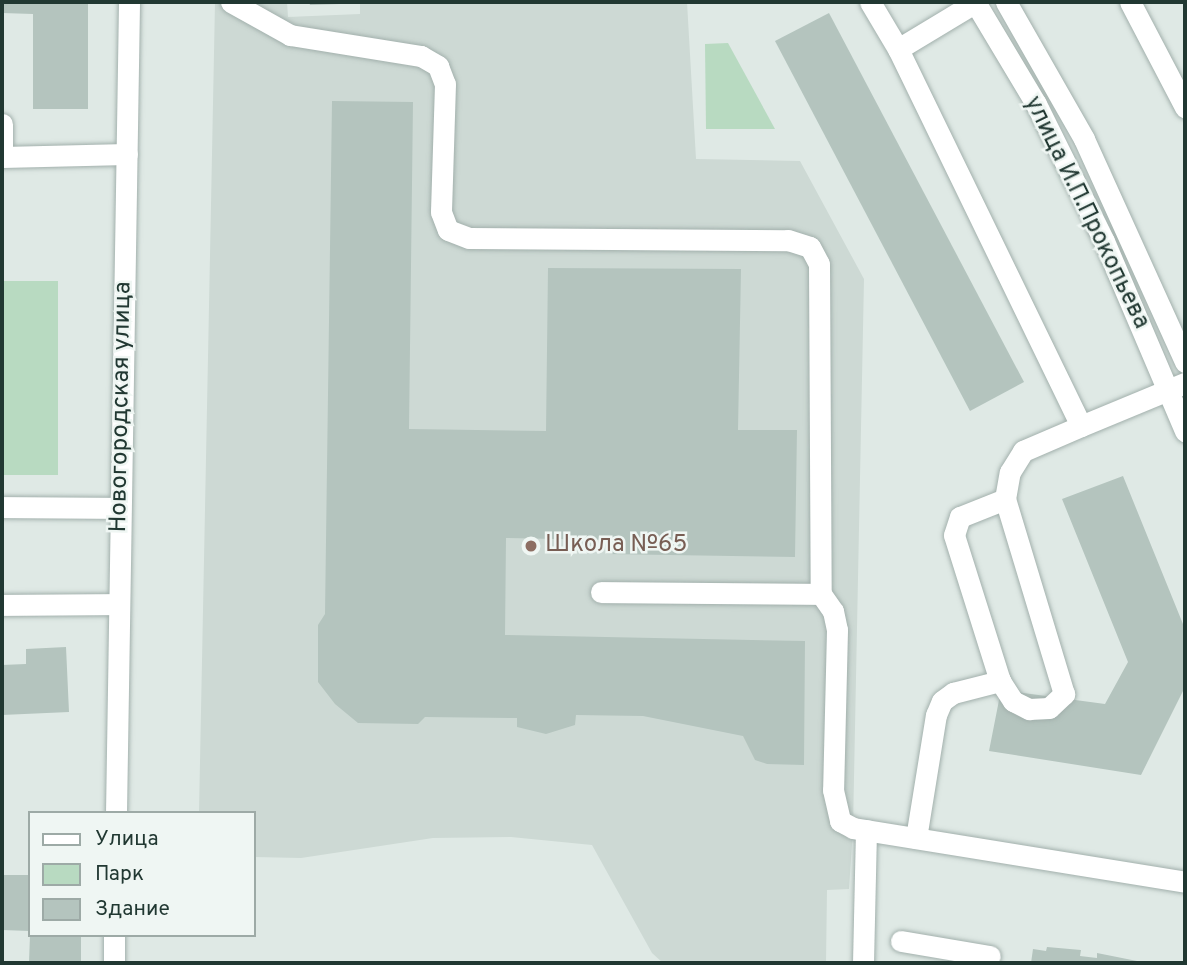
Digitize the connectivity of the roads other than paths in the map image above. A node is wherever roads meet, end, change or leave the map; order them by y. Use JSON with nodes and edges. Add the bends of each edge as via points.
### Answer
{"nodes":[{"id":1,"x":129,"y":2,"type":"edge"},
{"id":2,"x":231,"y":2,"type":"edge"},
{"id":3,"x":870,"y":2,"type":"edge"},
{"id":4,"x":975,"y":2,"type":"edge"},
{"id":5,"x":1006,"y":2,"type":"edge"},
{"id":6,"x":1129,"y":2,"type":"edge"},
{"id":7,"x":898,"y":49,"type":"junction"},
{"id":8,"x":1185,"y":107,"type":"edge"},
{"id":9,"x":2,"y":124,"type":"edge"},
{"id":10,"x":127,"y":154,"type":"junction"},
{"id":11,"x":1185,"y":362,"type":"edge"},
{"id":12,"x":1177,"y":386,"type":"edge"},
{"id":13,"x":1082,"y":426,"type":"junction"},
{"id":14,"x":1185,"y":431,"type":"edge"},
{"id":15,"x":1004,"y":499,"type":"junction"},
{"id":16,"x":2,"y":507,"type":"edge"},
{"id":17,"x":120,"y":508,"type":"junction"},
{"id":18,"x":601,"y":592,"type":"dead end"},
{"id":19,"x":821,"y":594,"type":"junction"},
{"id":20,"x":119,"y":604,"type":"junction"},
{"id":21,"x":2,"y":605,"type":"edge"},
{"id":22,"x":1000,"y":681,"type":"junction"},
{"id":23,"x":116,"y":811,"type":"edge"},
{"id":24,"x":866,"y":830,"type":"junction"},
{"id":25,"x":916,"y":838,"type":"junction"},
{"id":26,"x":1185,"y":882,"type":"edge"},
{"id":27,"x":114,"y":937,"type":"edge"},
{"id":28,"x":990,"y":956,"type":"dead end"},
{"id":29,"x":114,"y":963,"type":"edge"},
{"id":30,"x":863,"y":963,"type":"edge"},
{"id":31,"x":931,"y":963,"type":"edge"}],
"edges":[{"from":1,"to":10,"type":"street","name":"Новогородская улица"},
{"from":2,"to":19,"type":"street","via":[[290,35],[421,56],[438,66],[444,84],[441,212],[448,230],[469,238],[788,240],[810,247],[819,264]]},
{"from":3,"to":7,"type":"street"},
{"from":4,"to":7,"type":"street"},
{"from":4,"to":12,"type":"street","name":"улица И.П.Прокопьева","via":[[1048,129]]},
{"from":5,"to":11,"type":"street","name":"улица И.П.Прокопьева","via":[[1084,139]]},
{"from":6,"to":8,"type":"street"},
{"from":7,"to":13,"type":"street"},
{"from":9,"to":10,"type":"street","via":[[2,157]]},
{"from":10,"to":17,"type":"street","name":"Новогородская улица"},
{"from":12,"to":13,"type":"street"},
{"from":12,"to":14,"type":"street","name":"улица И.П.Прокопьева"},
{"from":13,"to":15,"type":"street","via":[[1023,451],[1010,472]]},
{"from":15,"to":22,"type":"street","via":[[960,517],[954,535]]},
{"from":15,"to":22,"type":"street","via":[[1064,694],[1049,708],[1029,709],[1013,701]]},
{"from":16,"to":17,"type":"street"},
{"from":17,"to":20,"type":"street","name":"Новогородская улица"},
{"from":18,"to":19,"type":"street"},
{"from":19,"to":24,"type":"street","via":[[833,611],[837,630],[834,810],[839,821]]},
{"from":20,"to":21,"type":"street"},
{"from":20,"to":23,"type":"street","name":"Новогородская улица"},
{"from":22,"to":25,"type":"street","via":[[953,693],[942,701]]},
{"from":24,"to":25,"type":"street"},
{"from":24,"to":30,"type":"street"},
{"from":25,"to":26,"type":"street"},
{"from":27,"to":29,"type":"street"},
{"from":28,"to":31,"type":"street","via":[[910,943]]}]}
